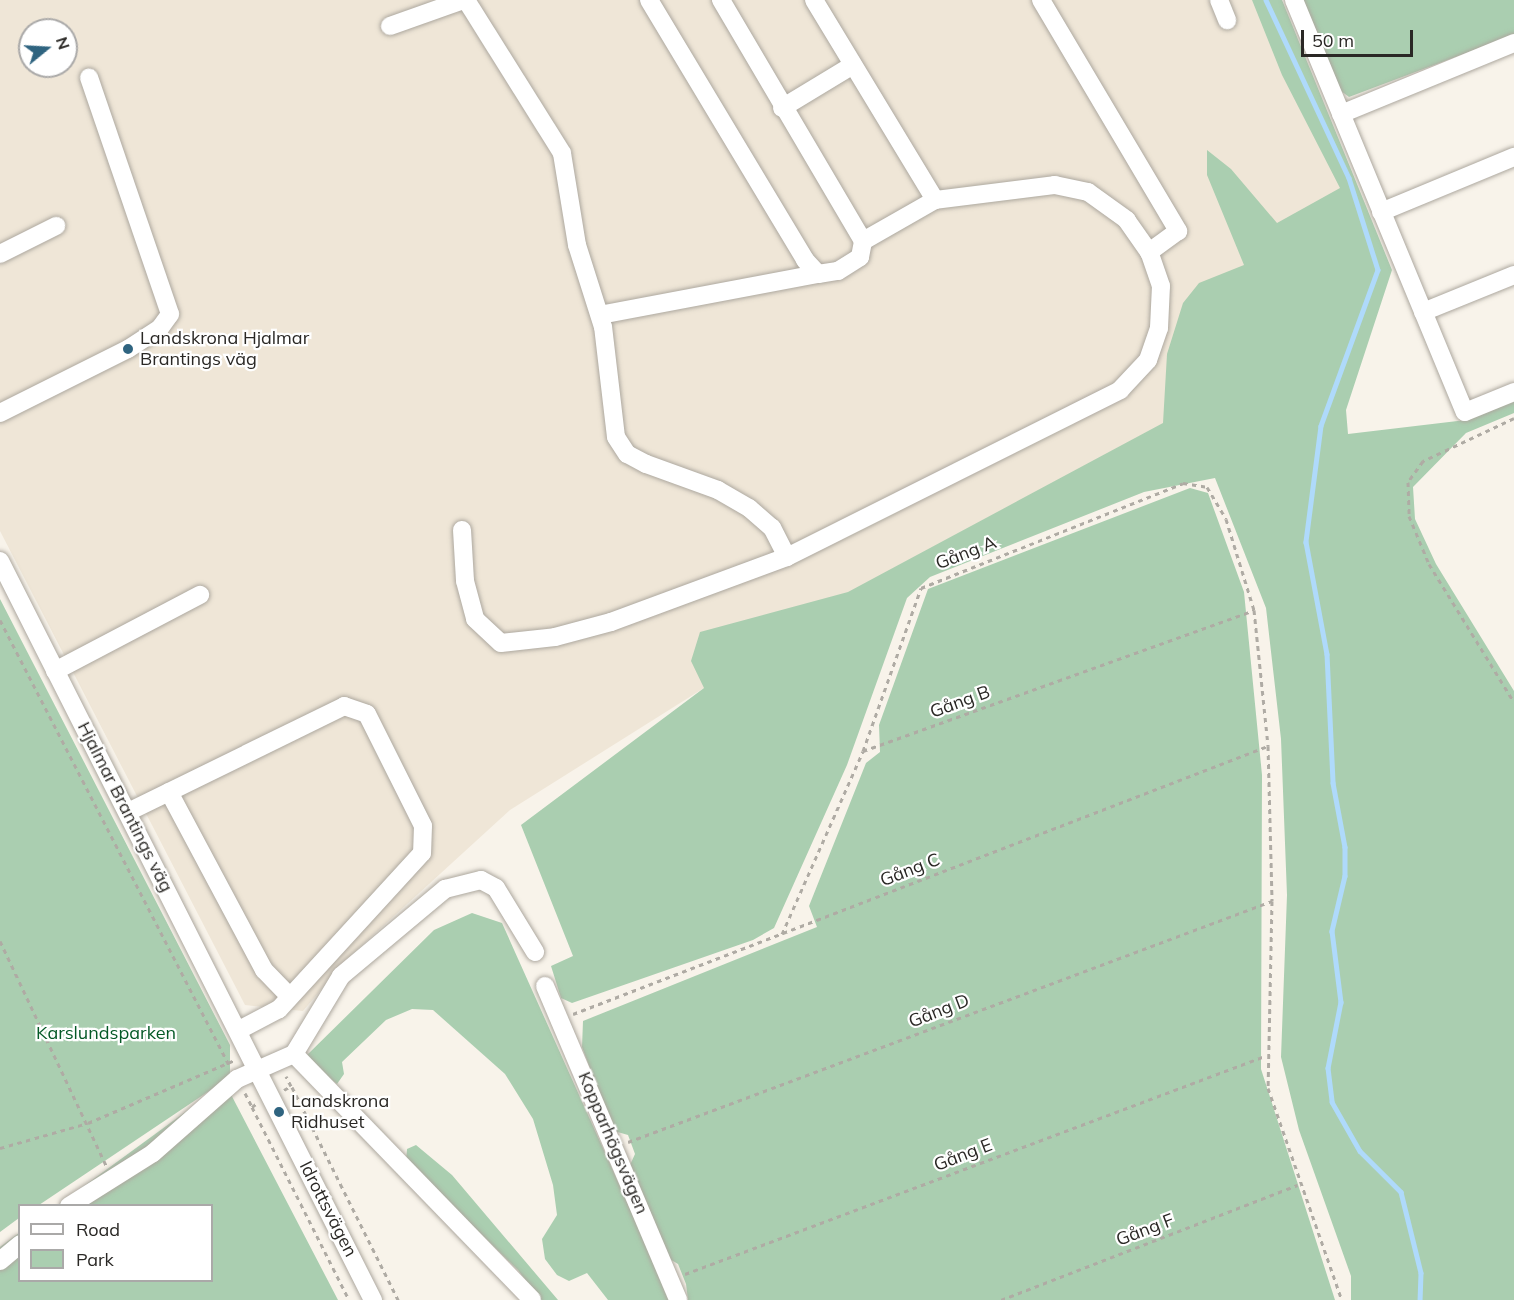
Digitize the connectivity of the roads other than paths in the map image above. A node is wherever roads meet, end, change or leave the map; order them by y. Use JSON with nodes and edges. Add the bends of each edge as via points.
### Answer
{"nodes":[{"id":1,"x":464,"y":0,"type":"edge"},
{"id":2,"x":649,"y":0,"type":"edge"},
{"id":3,"x":721,"y":0,"type":"edge"},
{"id":4,"x":814,"y":0,"type":"edge"},
{"id":5,"x":1041,"y":0,"type":"edge"},
{"id":6,"x":1219,"y":0,"type":"edge"},
{"id":7,"x":1293,"y":0,"type":"edge"},
{"id":8,"x":1227,"y":20,"type":"dead end"},
{"id":9,"x":390,"y":26,"type":"dead end"},
{"id":10,"x":1514,"y":43,"type":"edge"},
{"id":11,"x":853,"y":65,"type":"junction"},
{"id":12,"x":89,"y":78,"type":"dead end"},
{"id":13,"x":782,"y":108,"type":"junction"},
{"id":14,"x":1341,"y":114,"type":"junction"},
{"id":15,"x":1514,"y":157,"type":"edge"},
{"id":16,"x":935,"y":200,"type":"junction"},
{"id":17,"x":1381,"y":212,"type":"junction"},
{"id":18,"x":56,"y":226,"type":"dead end"},
{"id":19,"x":863,"y":241,"type":"junction"},
{"id":20,"x":1149,"y":252,"type":"junction"},
{"id":21,"x":0,"y":254,"type":"edge"},
{"id":22,"x":819,"y":274,"type":"junction"},
{"id":23,"x":1514,"y":275,"type":"edge"},
{"id":24,"x":1423,"y":312,"type":"junction"},
{"id":25,"x":600,"y":315,"type":"junction"},
{"id":26,"x":1514,"y":392,"type":"edge"},
{"id":27,"x":0,"y":412,"type":"edge"},
{"id":28,"x":462,"y":530,"type":"dead end"},
{"id":29,"x":787,"y":557,"type":"junction"},
{"id":30,"x":0,"y":561,"type":"edge"},
{"id":31,"x":200,"y":595,"type":"dead end"},
{"id":32,"x":56,"y":671,"type":"junction"},
{"id":33,"x":169,"y":792,"type":"junction"},
{"id":34,"x":128,"y":812,"type":"junction"},
{"id":35,"x":535,"y":952,"type":"dead end"},
{"id":36,"x":545,"y":987,"type":"dead end"},
{"id":37,"x":290,"y":997,"type":"junction"},
{"id":38,"x":239,"y":1030,"type":"junction"},
{"id":39,"x":250,"y":1053,"type":"joint"},
{"id":40,"x":294,"y":1054,"type":"junction"},
{"id":41,"x":258,"y":1070,"type":"junction"},
{"id":42,"x":72,"y":1204,"type":"edge"},
{"id":43,"x":18,"y":1246,"type":"edge"},
{"id":44,"x":0,"y":1261,"type":"edge"},
{"id":45,"x":374,"y":1300,"type":"edge"},
{"id":46,"x":532,"y":1300,"type":"edge"},
{"id":47,"x":678,"y":1300,"type":"edge"}],
"edges":[{"from":1,"to":9,"type":"street"},
{"from":1,"to":25,"type":"street","via":[[562,153],[577,245]]},
{"from":2,"to":22,"type":"street","via":[[805,260]]},
{"from":3,"to":13,"type":"street"},
{"from":4,"to":11,"type":"street"},
{"from":5,"to":20,"type":"street","via":[[1178,231]]},
{"from":6,"to":8,"type":"street"},
{"from":7,"to":14,"type":"street"},
{"from":10,"to":14,"type":"street"},
{"from":11,"to":13,"type":"street"},
{"from":11,"to":16,"type":"street"},
{"from":12,"to":27,"type":"street","via":[[170,314],[160,328],[128,349]]},
{"from":13,"to":19,"type":"street"},
{"from":14,"to":17,"type":"street"},
{"from":15,"to":17,"type":"street"},
{"from":16,"to":19,"type":"street"},
{"from":16,"to":20,"type":"street","via":[[1055,184],[1088,192],[1126,220]]},
{"from":17,"to":24,"type":"street"},
{"from":18,"to":21,"type":"street"},
{"from":19,"to":22,"type":"street","via":[[860,257],[838,271]]},
{"from":20,"to":29,"type":"street","via":[[1161,286],[1159,328],[1148,360],[1120,390]]},
{"from":22,"to":25,"type":"street"},
{"from":23,"to":24,"type":"street"},
{"from":24,"to":26,"type":"street","via":[[1465,412]]},
{"from":25,"to":29,"type":"street","via":[[609,414],[627,454],[749,508],[772,528]]},
{"from":28,"to":29,"type":"street","via":[[465,581],[475,619],[501,643],[555,637],[611,622]]},
{"from":30,"to":32,"type":"street","name":"Hjalmar Brantings väg"},
{"from":31,"to":32,"type":"street"},
{"from":32,"to":34,"type":"street","name":"Hjalmar Brantings väg"},
{"from":33,"to":34,"type":"street"},
{"from":33,"to":37,"type":"street","via":[[264,970]]},
{"from":33,"to":37,"type":"street","via":[[344,706],[367,714],[423,826],[422,853]]},
{"from":34,"to":38,"type":"street","name":"Hjalmar Brantings väg"},
{"from":35,"to":40,"type":"street","via":[[496,888],[481,880],[445,889],[341,976]]},
{"from":36,"to":47,"type":"street","name":"Kopparhögsvägen"},
{"from":37,"to":38,"type":"street","via":[[279,1009]]},
{"from":38,"to":39,"type":"street","name":"Hjalmar Brantings väg"},
{"from":39,"to":41,"type":"street","name":"Idrottsvägen"},
{"from":40,"to":41,"type":"street"},
{"from":40,"to":46,"type":"street"},
{"from":41,"to":42,"type":"street","via":[[237,1079],[191,1123]]},
{"from":41,"to":45,"type":"street","name":"Idrottsvägen"},
{"from":43,"to":44,"type":"street"}]}
